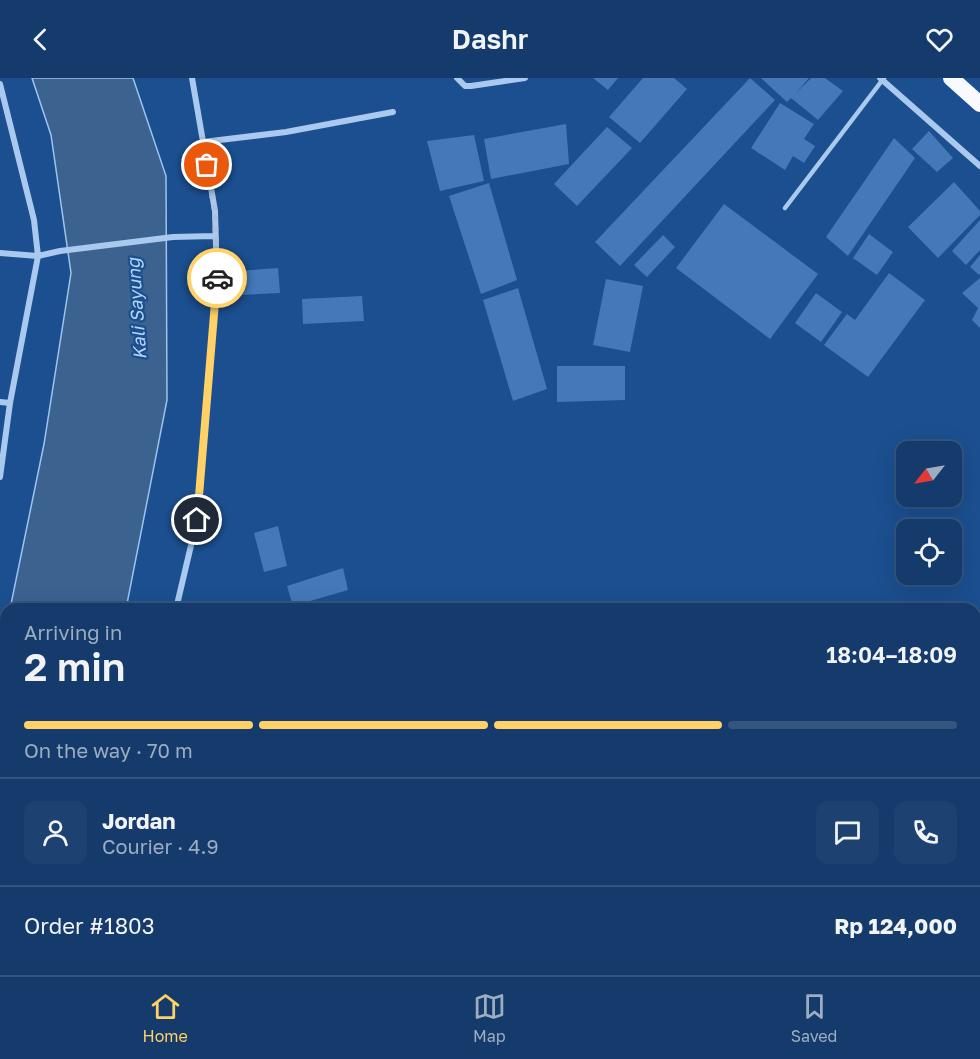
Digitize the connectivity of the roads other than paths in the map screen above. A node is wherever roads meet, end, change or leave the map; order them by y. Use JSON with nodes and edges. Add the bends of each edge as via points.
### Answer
{"nodes":[{"id":1,"x":192,"y":78,"type":"edge"},
{"id":2,"x":457,"y":78,"type":"edge"},
{"id":3,"x":525,"y":78,"type":"edge"},
{"id":4,"x":951,"y":78,"type":"edge"},
{"id":5,"x":882,"y":79,"type":"edge"},
{"id":6,"x":0,"y":84,"type":"edge"},
{"id":7,"x":980,"y":104,"type":"edge"},
{"id":8,"x":393,"y":112,"type":"dead end"},
{"id":9,"x":203,"y":142,"type":"junction"},
{"id":10,"x":980,"y":166,"type":"edge"},
{"id":11,"x":785,"y":208,"type":"dead end"},
{"id":12,"x":214,"y":236,"type":"junction"},
{"id":13,"x":0,"y":253,"type":"edge"},
{"id":14,"x":38,"y":256,"type":"junction"},
{"id":15,"x":0,"y":402,"type":"edge"},
{"id":16,"x":10,"y":403,"type":"junction"},
{"id":17,"x":0,"y":477,"type":"edge"},
{"id":18,"x":177,"y":603,"type":"edge"}],
"edges":[{"from":1,"to":9,"type":"street"},
{"from":2,"to":3,"type":"street","via":[[471,86]]},
{"from":4,"to":7,"type":"highway"},
{"from":5,"to":10,"type":"street"},
{"from":5,"to":11,"type":"lane"},
{"from":6,"to":14,"type":"street","via":[[34,220]]},
{"from":8,"to":9,"type":"street","via":[[286,132]]},
{"from":9,"to":12,"type":"street","via":[[215,212]]},
{"from":12,"to":14,"type":"street","via":[[173,237]]},
{"from":12,"to":18,"type":"street","via":[[217,279],[197,520]]},
{"from":13,"to":14,"type":"street"},
{"from":14,"to":16,"type":"street"},
{"from":15,"to":16,"type":"street"},
{"from":16,"to":17,"type":"street"}]}
